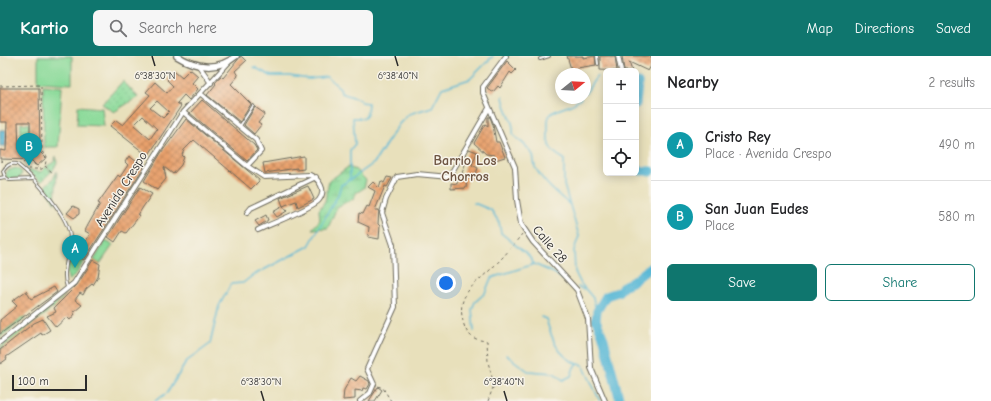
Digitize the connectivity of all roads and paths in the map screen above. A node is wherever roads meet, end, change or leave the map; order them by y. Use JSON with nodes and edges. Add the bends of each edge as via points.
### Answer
{"nodes":[{"id":1,"x":177,"y":56,"type":"edge"},
{"id":2,"x":236,"y":56,"type":"edge"},
{"id":3,"x":506,"y":56,"type":"edge"},
{"id":4,"x":549,"y":56,"type":"edge"},
{"id":5,"x":597,"y":56,"type":"edge"},
{"id":6,"x":618,"y":56,"type":"edge"},
{"id":7,"x":540,"y":59,"type":"dead end"},
{"id":8,"x":229,"y":62,"type":"junction"},
{"id":9,"x":598,"y":64,"type":"dead end"},
{"id":10,"x":200,"y":66,"type":"junction"},
{"id":11,"x":620,"y":68,"type":"edge"},
{"id":12,"x":211,"y":83,"type":"junction"},
{"id":13,"x":0,"y":86,"type":"edge"},
{"id":14,"x":201,"y":94,"type":"junction"},
{"id":15,"x":253,"y":106,"type":"dead end"},
{"id":16,"x":489,"y":108,"type":"junction"},
{"id":17,"x":183,"y":112,"type":"junction"},
{"id":18,"x":239,"y":127,"type":"junction"},
{"id":19,"x":0,"y":161,"type":"edge"},
{"id":20,"x":17,"y":164,"type":"junction"},
{"id":21,"x":7,"y":166,"type":"junction"},
{"id":22,"x":45,"y":166,"type":"junction"},
{"id":23,"x":247,"y":166,"type":"junction"},
{"id":24,"x":23,"y":169,"type":"junction"},
{"id":25,"x":39,"y":169,"type":"junction"},
{"id":26,"x":53,"y":173,"type":"dead end"},
{"id":27,"x":5,"y":177,"type":"junction"},
{"id":28,"x":316,"y":177,"type":"junction"},
{"id":29,"x":0,"y":178,"type":"edge"},
{"id":30,"x":33,"y":179,"type":"junction"},
{"id":31,"x":247,"y":213,"type":"dead end"},
{"id":32,"x":258,"y":230,"type":"dead end"},
{"id":33,"x":524,"y":231,"type":"junction"},
{"id":34,"x":67,"y":289,"type":"junction"},
{"id":35,"x":0,"y":342,"type":"edge"},
{"id":36,"x":374,"y":384,"type":"junction"},
{"id":37,"x":360,"y":401,"type":"edge"},
{"id":38,"x":391,"y":401,"type":"edge"},
{"id":39,"x":488,"y":401,"type":"edge"},
{"id":40,"x":605,"y":401,"type":"edge"}],
"edges":[{"from":1,"to":10,"type":"main road","via":[[188,63]]},
{"from":2,"to":8,"type":"main road","name":"Avenida Crespo"},
{"from":3,"to":16,"type":"street","name":"Calle 28","via":[[483,87]]},
{"from":4,"to":7,"type":"lane"},
{"from":5,"to":9,"type":"lane"},
{"from":6,"to":11,"type":"street"},
{"from":8,"to":10,"type":"main road"},
{"from":8,"to":12,"type":"street","name":"Avenida Crespo"},
{"from":10,"to":12,"type":"street"},
{"from":12,"to":14,"type":"street","name":"Avenida Crespo"},
{"from":13,"to":22,"type":"path","via":[[41,85],[42,152],[47,156]]},
{"from":14,"to":17,"type":"street","name":"Avenida Crespo"},
{"from":14,"to":18,"type":"street"},
{"from":15,"to":18,"type":"lane"},
{"from":16,"to":33,"type":"street","name":"Calle 28","via":[[515,167],[519,217]]},
{"from":16,"to":36,"type":"street","via":[[449,177],[417,174],[397,177],[390,189],[382,213],[393,245],[395,307],[367,369]]},
{"from":17,"to":23,"type":"street"},
{"from":17,"to":34,"type":"street","name":"Avenida Crespo","via":[[83,271]]},
{"from":18,"to":23,"type":"street","via":[[256,140],[261,151]]},
{"from":19,"to":21,"type":"path","via":[[6,162]]},
{"from":20,"to":21,"type":"lane"},
{"from":20,"to":24,"type":"lane"},
{"from":20,"to":25,"type":"path","via":[[31,161]]},
{"from":21,"to":27,"type":"lane","via":[[3,170]]},
{"from":22,"to":25,"type":"path"},
{"from":22,"to":26,"type":"path"},
{"from":23,"to":28,"type":"street","via":[[264,177],[301,174]]},
{"from":24,"to":25,"type":"path"},
{"from":24,"to":30,"type":"lane"},
{"from":27,"to":29,"type":"lane"},
{"from":27,"to":30,"type":"lane","via":[[8,180]]},
{"from":28,"to":31,"type":"street","via":[[251,208]]},
{"from":28,"to":32,"type":"street","via":[[323,191],[319,200]]},
{"from":30,"to":34,"type":"lane","via":[[47,192],[69,230],[64,280]]},
{"from":33,"to":39,"type":"path","via":[[507,254],[476,281],[463,299],[461,314],[466,330],[476,340],[487,341],[488,362],[494,385]]},
{"from":33,"to":40,"type":"street","name":"Calle 28","via":[[577,290],[588,319],[591,368]]},
{"from":34,"to":35,"type":"street","name":"Avenida Crespo"},
{"from":36,"to":37,"type":"street","via":[[370,393]]},
{"from":36,"to":38,"type":"path","via":[[383,388]]}]}
